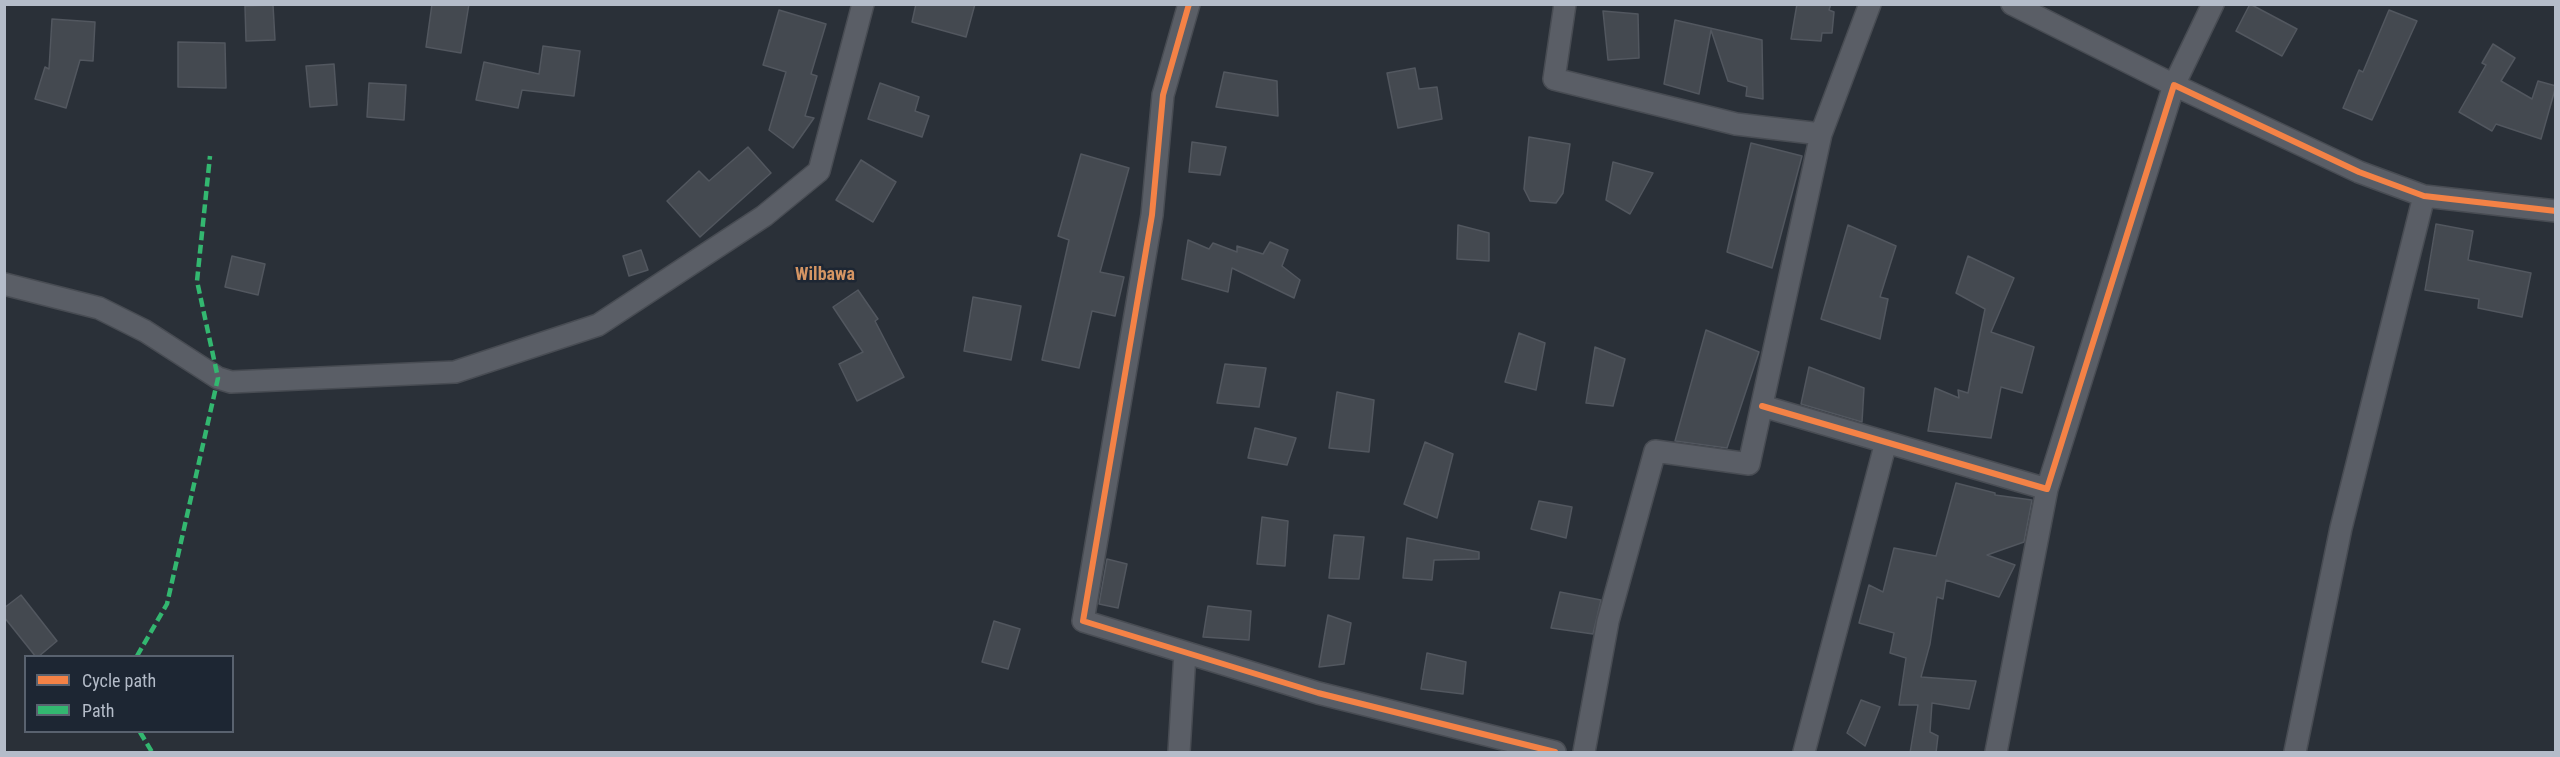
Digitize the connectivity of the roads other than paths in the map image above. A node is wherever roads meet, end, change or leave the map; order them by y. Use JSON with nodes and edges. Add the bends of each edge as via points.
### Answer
{"nodes":[{"id":1,"x":863,"y":4,"type":"edge"},
{"id":2,"x":1189,"y":4,"type":"edge"},
{"id":3,"x":1564,"y":4,"type":"edge"},
{"id":4,"x":1870,"y":4,"type":"edge"},
{"id":5,"x":2012,"y":4,"type":"edge"},
{"id":6,"x":2213,"y":4,"type":"edge"},
{"id":7,"x":2174,"y":85,"type":"junction"},
{"id":8,"x":1821,"y":134,"type":"junction"},
{"id":9,"x":2424,"y":196,"type":"junction"},
{"id":10,"x":2556,"y":211,"type":"edge"},
{"id":11,"x":4,"y":284,"type":"edge"},
{"id":12,"x":1762,"y":405,"type":"junction"},
{"id":13,"x":1886,"y":442,"type":"junction"},
{"id":14,"x":2047,"y":489,"type":"junction"},
{"id":15,"x":1185,"y":653,"type":"junction"},
{"id":16,"x":1179,"y":753,"type":"edge"},
{"id":17,"x":1555,"y":753,"type":"edge"},
{"id":18,"x":1584,"y":753,"type":"edge"},
{"id":19,"x":1804,"y":753,"type":"edge"},
{"id":20,"x":1996,"y":753,"type":"edge"},
{"id":21,"x":2295,"y":753,"type":"edge"}],
"edges":[{"from":1,"to":11,"type":"street","via":[[819,171],[764,216],[598,325],[455,372],[231,382],[99,308]]},
{"from":2,"to":15,"type":"street","via":[[1163,95],[1152,214],[1083,621]]},
{"from":3,"to":8,"type":"street","via":[[1554,79],[1736,124]]},
{"from":4,"to":8,"type":"street"},
{"from":5,"to":7,"type":"street"},
{"from":6,"to":7,"type":"street"},
{"from":7,"to":9,"type":"street","via":[[2359,172]]},
{"from":7,"to":14,"type":"street"},
{"from":8,"to":12,"type":"street"},
{"from":9,"to":10,"type":"street"},
{"from":9,"to":21,"type":"street","via":[[2341,528]]},
{"from":12,"to":13,"type":"street"},
{"from":12,"to":18,"type":"street","via":[[1749,464],[1655,451],[1608,621]]},
{"from":13,"to":14,"type":"street"},
{"from":13,"to":19,"type":"street"},
{"from":14,"to":20,"type":"street"},
{"from":15,"to":16,"type":"street"},
{"from":15,"to":17,"type":"street","via":[[1318,693]]}]}
